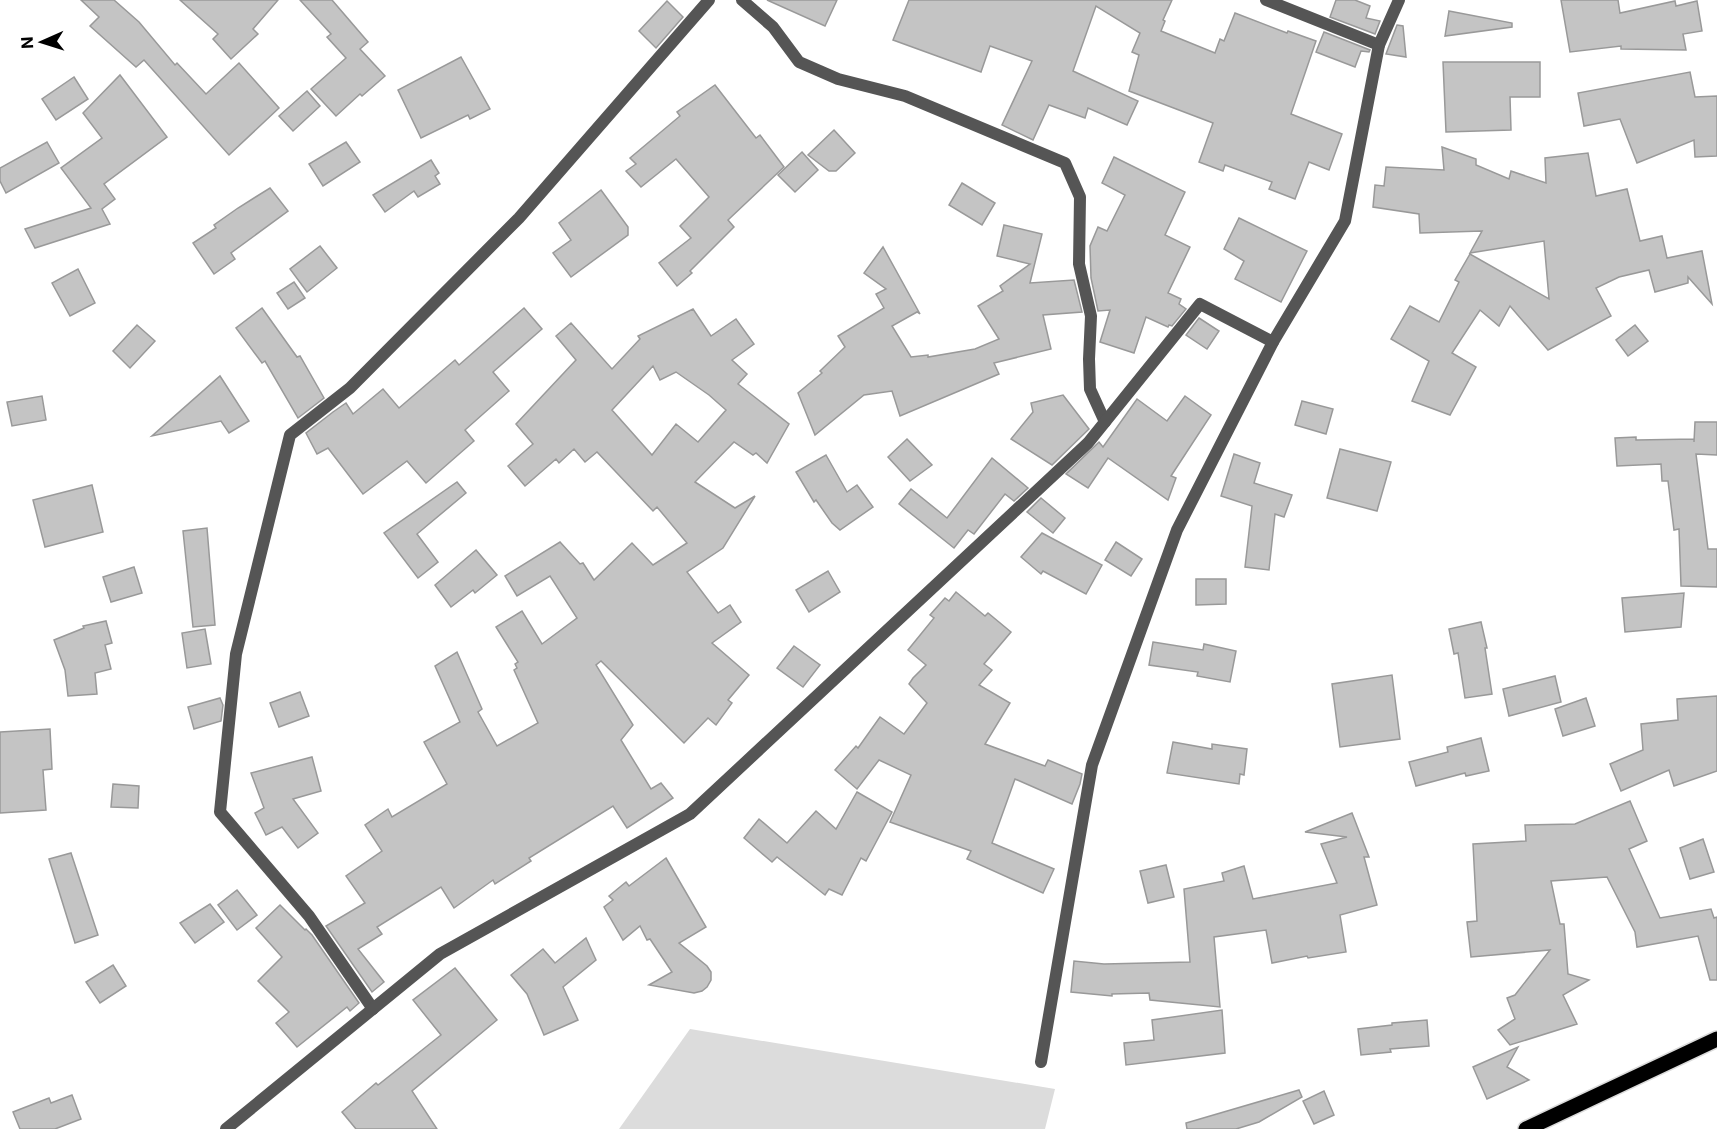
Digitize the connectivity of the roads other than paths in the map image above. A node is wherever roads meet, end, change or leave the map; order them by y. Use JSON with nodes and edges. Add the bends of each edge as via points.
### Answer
{"nodes":[{"id":1,"x":708,"y":0,"type":"edge"},
{"id":2,"x":742,"y":0,"type":"edge"},
{"id":3,"x":1266,"y":0,"type":"edge"},
{"id":4,"x":1399,"y":0,"type":"edge"},
{"id":5,"x":1379,"y":45,"type":"junction"},
{"id":6,"x":1273,"y":342,"type":"junction"},
{"id":7,"x":1105,"y":422,"type":"junction"},
{"id":8,"x":373,"y":1009,"type":"junction"},
{"id":9,"x":1717,"y":1039,"type":"edge"},
{"id":10,"x":1041,"y":1062,"type":"dead end"},
{"id":11,"x":226,"y":1129,"type":"edge"},
{"id":12,"x":1526,"y":1129,"type":"edge"}],
"edges":[{"from":1,"to":8,"type":"street","via":[[519,218],[350,388],[290,435],[236,654],[220,812],[309,916]]},
{"from":2,"to":7,"type":"street","via":[[773,27],[799,62],[838,79],[905,96],[1065,164],[1080,197],[1079,264],[1091,316],[1090,389]]},
{"from":3,"to":5,"type":"street"},
{"from":4,"to":5,"type":"street"},
{"from":5,"to":6,"type":"street","via":[[1345,221]]},
{"from":6,"to":7,"type":"street","via":[[1200,304]]},
{"from":6,"to":10,"type":"street","via":[[1177,530],[1092,765]]},
{"from":7,"to":8,"type":"street","via":[[1088,443],[690,814],[440,954]]},
{"from":8,"to":11,"type":"street"},
{"from":9,"to":12,"type":"main road"}]}
